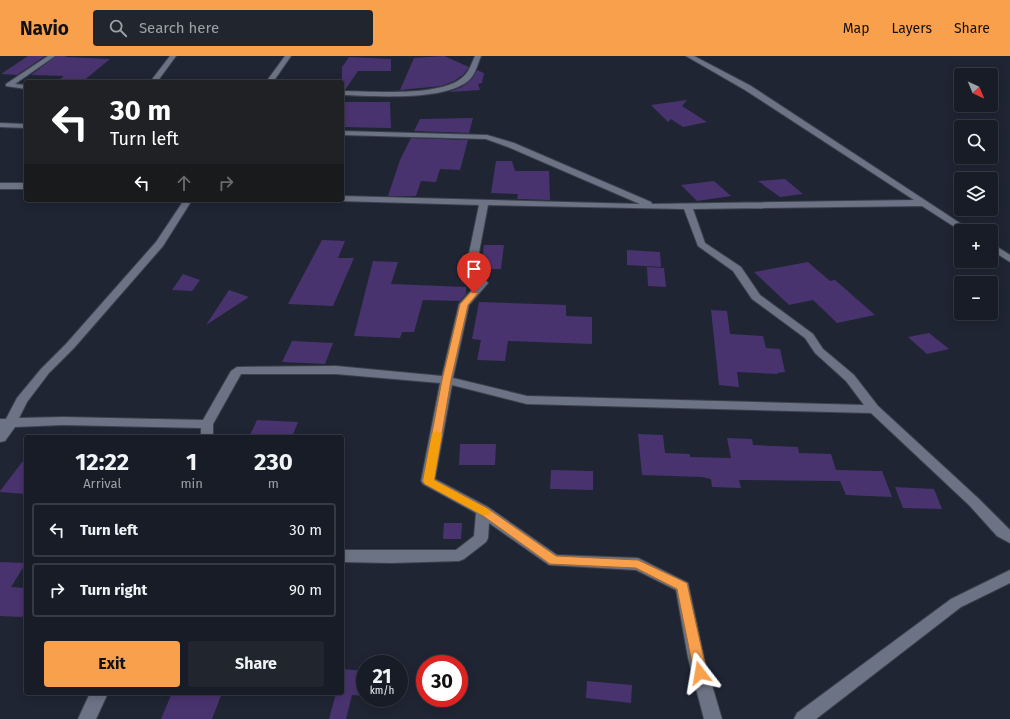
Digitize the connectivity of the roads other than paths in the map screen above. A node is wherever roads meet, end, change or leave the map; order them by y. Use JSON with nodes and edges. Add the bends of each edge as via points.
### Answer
{"nodes":[{"id":1,"x":52,"y":56,"type":"edge"},
{"id":2,"x":173,"y":56,"type":"edge"},
{"id":3,"x":288,"y":56,"type":"edge"},
{"id":4,"x":478,"y":56,"type":"edge"},
{"id":5,"x":689,"y":56,"type":"edge"},
{"id":6,"x":155,"y":80,"type":"edge"},
{"id":7,"x":270,"y":80,"type":"edge"},
{"id":8,"x":24,"y":87,"type":"edge"},
{"id":9,"x":344,"y":93,"type":"edge"},
{"id":10,"x":0,"y":125,"type":"edge"},
{"id":11,"x":24,"y":126,"type":"edge"},
{"id":12,"x":344,"y":133,"type":"edge"},
{"id":13,"x":0,"y":186,"type":"edge"},
{"id":14,"x":24,"y":186,"type":"edge"},
{"id":15,"x":344,"y":199,"type":"edge"},
{"id":16,"x":187,"y":202,"type":"edge"},
{"id":17,"x":484,"y":203,"type":"junction"},
{"id":18,"x":924,"y":203,"type":"junction"},
{"id":19,"x":655,"y":207,"type":"junction"},
{"id":20,"x":688,"y":207,"type":"junction"},
{"id":21,"x":956,"y":224,"type":"edge"},
{"id":22,"x":998,"y":251,"type":"edge"},
{"id":23,"x":1010,"y":259,"type":"edge"},
{"id":24,"x":447,"y":380,"type":"junction"},
{"id":25,"x":874,"y":409,"type":"junction"},
{"id":26,"x":5,"y":424,"type":"edge"},
{"id":27,"x":207,"y":431,"type":"edge"},
{"id":28,"x":0,"y":438,"type":"edge"},
{"id":29,"x":483,"y":510,"type":"junction"},
{"id":30,"x":1010,"y":538,"type":"edge"},
{"id":31,"x":344,"y":556,"type":"edge"},
{"id":32,"x":1010,"y":576,"type":"edge"},
{"id":33,"x":98,"y":695,"type":"edge"},
{"id":34,"x":87,"y":719,"type":"edge"},
{"id":35,"x":713,"y":719,"type":"edge"},
{"id":36,"x":803,"y":719,"type":"edge"}],
"edges":[{"from":1,"to":8,"type":"street","via":[[8,85]]},
{"from":2,"to":6,"type":"street"},
{"from":3,"to":7,"type":"street"},
{"from":4,"to":9,"type":"street","via":[[469,77],[452,88],[428,92]]},
{"from":5,"to":18,"type":"street","via":[[748,88]]},
{"from":10,"to":11,"type":"street"},
{"from":12,"to":19,"type":"street","via":[[487,137]]},
{"from":13,"to":14,"type":"street"},
{"from":15,"to":17,"type":"street"},
{"from":16,"to":26,"type":"street","via":[[160,244],[45,371]]},
{"from":17,"to":19,"type":"street"},
{"from":17,"to":24,"type":"street","via":[[471,268],[483,283],[464,304]]},
{"from":18,"to":20,"type":"street"},
{"from":18,"to":21,"type":"street"},
{"from":19,"to":20,"type":"street"},
{"from":20,"to":25,"type":"street","via":[[701,244],[737,269],[756,297],[809,336],[819,351],[850,378]]},
{"from":22,"to":23,"type":"street"},
{"from":24,"to":25,"type":"street","via":[[526,400]]},
{"from":24,"to":27,"type":"street","via":[[336,370],[237,371]]},
{"from":24,"to":29,"type":"street","via":[[428,481]]},
{"from":25,"to":30,"type":"street"},
{"from":26,"to":27,"type":"street","via":[[63,421]]},
{"from":26,"to":28,"type":"street"},
{"from":29,"to":31,"type":"street","via":[[480,538],[459,554]]},
{"from":29,"to":35,"type":"street","via":[[554,561],[638,564],[682,587],[696,658]]},
{"from":32,"to":36,"type":"street","via":[[956,603]]},
{"from":33,"to":34,"type":"street"}]}
